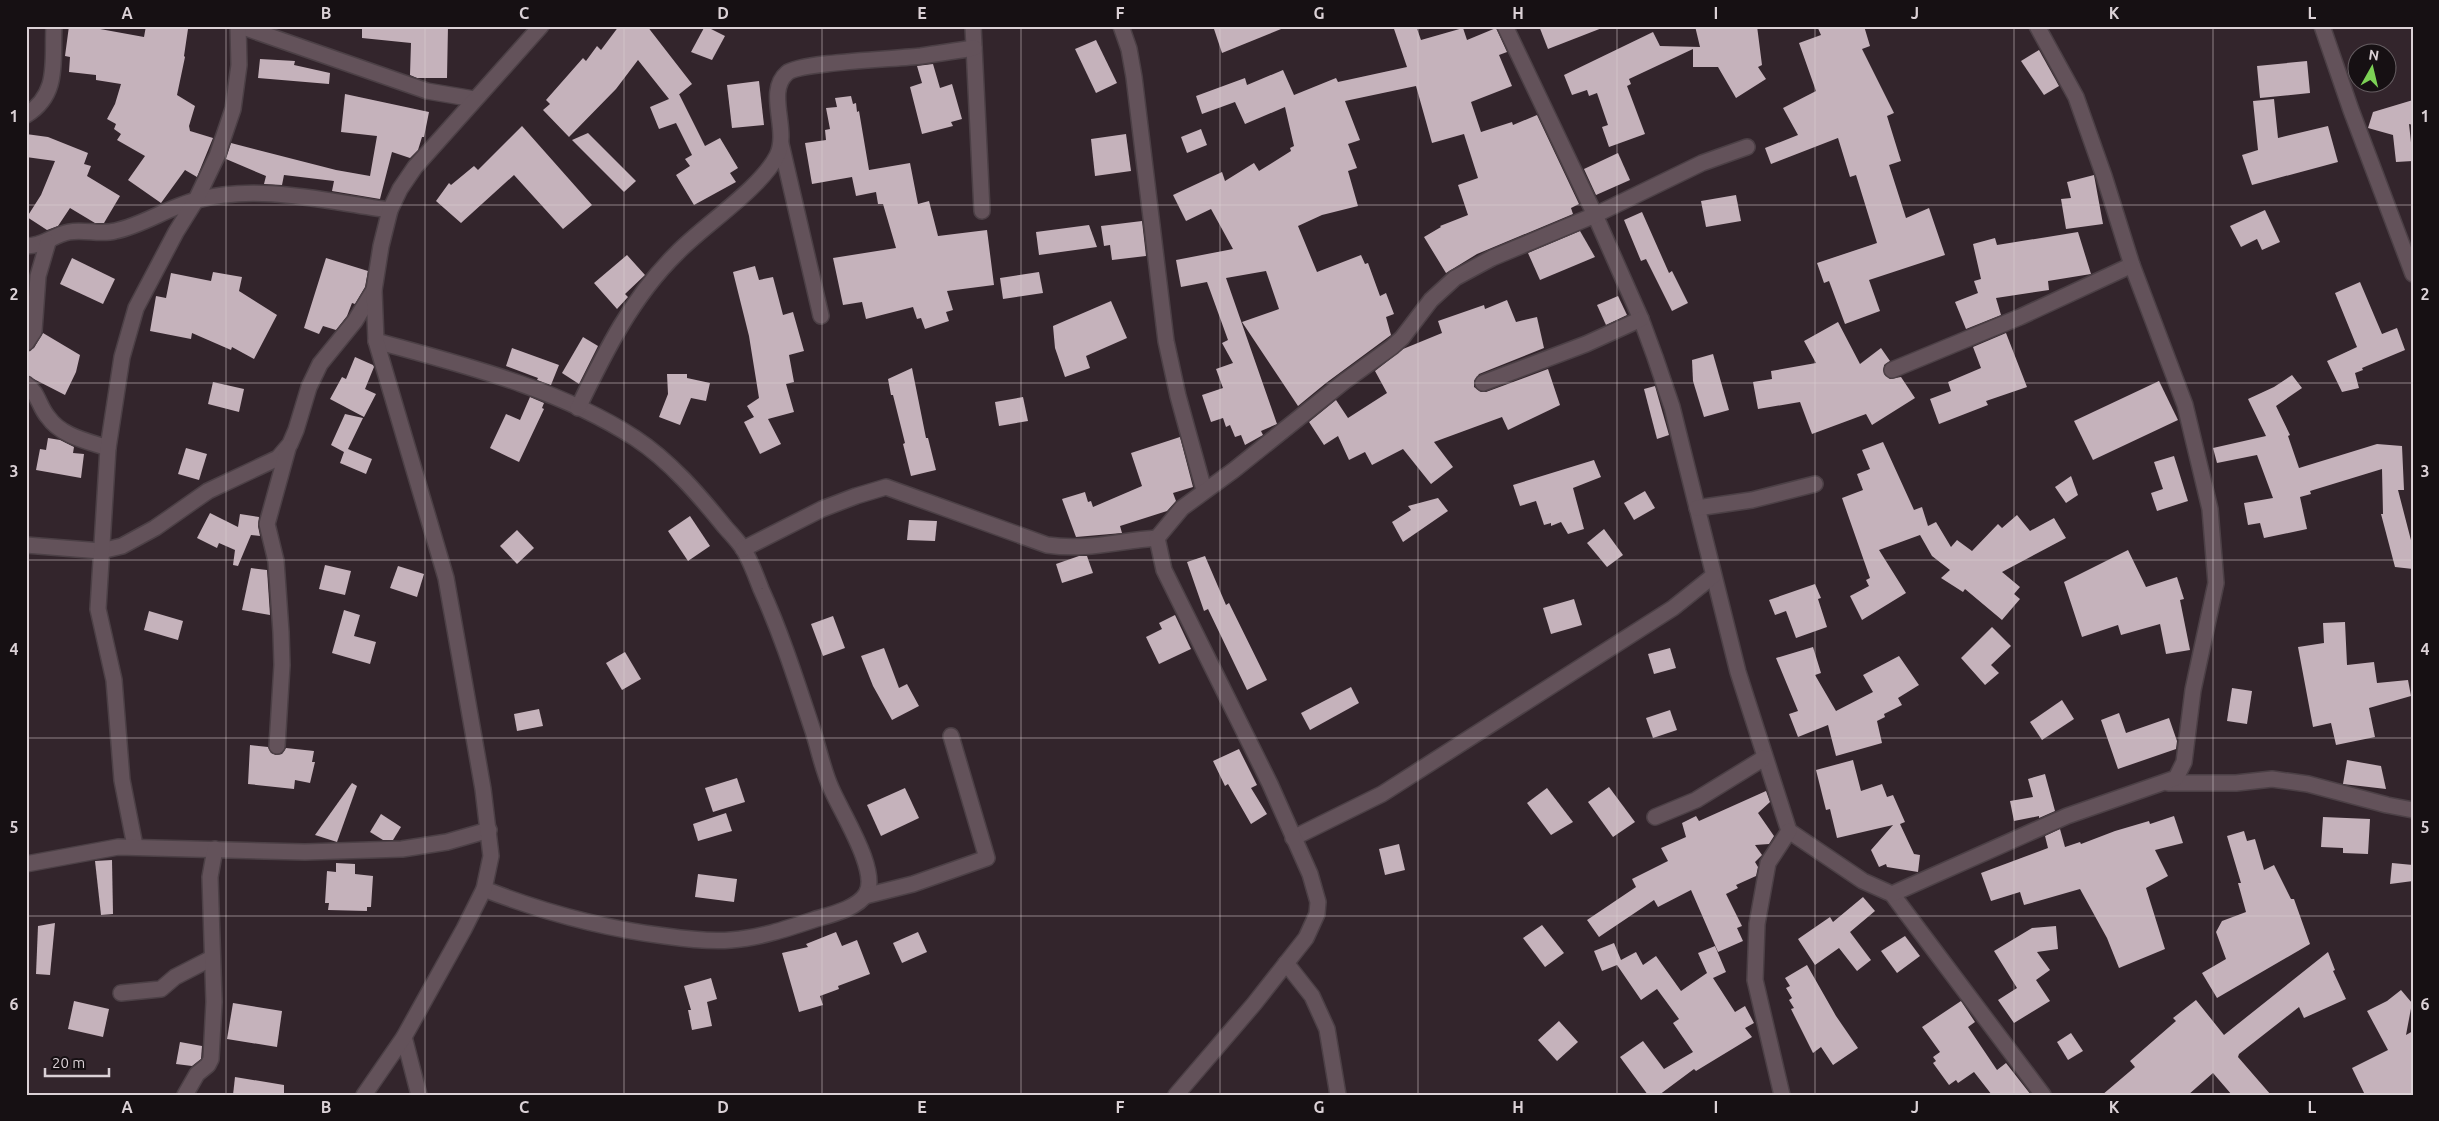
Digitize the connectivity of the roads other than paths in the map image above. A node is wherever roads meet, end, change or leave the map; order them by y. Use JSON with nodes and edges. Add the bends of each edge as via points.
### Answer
{"nodes":[{"id":1,"x":54,"y":26,"type":"edge"},
{"id":2,"x":239,"y":26,"type":"edge"},
{"id":3,"x":541,"y":26,"type":"edge"},
{"id":4,"x":973,"y":26,"type":"edge"},
{"id":5,"x":1121,"y":26,"type":"edge"},
{"id":6,"x":1505,"y":26,"type":"edge"},
{"id":7,"x":2037,"y":26,"type":"edge"},
{"id":8,"x":2322,"y":26,"type":"edge"},
{"id":9,"x":974,"y":48,"type":"junction"},
{"id":10,"x":474,"y":99,"type":"junction"},
{"id":11,"x":26,"y":116,"type":"edge"},
{"id":12,"x":782,"y":144,"type":"junction"},
{"id":13,"x":1747,"y":147,"type":"dead end"},
{"id":14,"x":196,"y":200,"type":"junction"},
{"id":15,"x":390,"y":210,"type":"junction"},
{"id":16,"x":982,"y":211,"type":"dead end"},
{"id":17,"x":1595,"y":215,"type":"junction"},
{"id":18,"x":48,"y":242,"type":"junction"},
{"id":19,"x":26,"y":246,"type":"edge"},
{"id":20,"x":2132,"y":265,"type":"junction"},
{"id":21,"x":2413,"y":274,"type":"edge"},
{"id":22,"x":374,"y":290,"type":"junction"},
{"id":23,"x":821,"y":316,"type":"dead end"},
{"id":24,"x":1641,"y":319,"type":"junction"},
{"id":25,"x":376,"y":341,"type":"junction"},
{"id":26,"x":26,"y":343,"type":"edge"},
{"id":27,"x":1892,"y":370,"type":"dead end"},
{"id":28,"x":1483,"y":383,"type":"dead end"},
{"id":29,"x":26,"y":384,"type":"edge"},
{"id":30,"x":578,"y":408,"type":"junction"},
{"id":31,"x":290,"y":444,"type":"junction"},
{"id":32,"x":108,"y":448,"type":"junction"},
{"id":33,"x":1815,"y":484,"type":"dead end"},
{"id":34,"x":1204,"y":490,"type":"junction"},
{"id":35,"x":1697,"y":508,"type":"junction"},
{"id":36,"x":1157,"y":538,"type":"junction"},
{"id":37,"x":26,"y":545,"type":"edge"},
{"id":38,"x":743,"y":549,"type":"junction"},
{"id":39,"x":101,"y":551,"type":"junction"},
{"id":40,"x":1713,"y":576,"type":"junction"},
{"id":41,"x":950,"y":736,"type":"dead end"},
{"id":42,"x":277,"y":746,"type":"dead end"},
{"id":43,"x":1764,"y":758,"type":"junction"},
{"id":44,"x":2168,"y":783,"type":"junction"},
{"id":45,"x":2413,"y":810,"type":"edge"},
{"id":46,"x":1655,"y":817,"type":"dead end"},
{"id":47,"x":489,"y":830,"type":"junction"},
{"id":48,"x":1789,"y":831,"type":"junction"},
{"id":49,"x":1293,"y":838,"type":"junction"},
{"id":50,"x":135,"y":846,"type":"junction"},
{"id":51,"x":215,"y":849,"type":"junction"},
{"id":52,"x":26,"y":864,"type":"edge"},
{"id":53,"x":484,"y":889,"type":"junction"},
{"id":54,"x":1892,"y":894,"type":"junction"},
{"id":55,"x":865,"y":896,"type":"junction"},
{"id":56,"x":212,"y":958,"type":"junction"},
{"id":57,"x":1286,"y":964,"type":"junction"},
{"id":58,"x":121,"y":992,"type":"dead end"},
{"id":59,"x":404,"y":1037,"type":"junction"},
{"id":60,"x":185,"y":1095,"type":"edge"},
{"id":61,"x":364,"y":1095,"type":"edge"},
{"id":62,"x":419,"y":1095,"type":"edge"},
{"id":63,"x":1176,"y":1095,"type":"edge"},
{"id":64,"x":1338,"y":1095,"type":"edge"},
{"id":65,"x":1782,"y":1095,"type":"edge"},
{"id":66,"x":2043,"y":1095,"type":"edge"}],
"edges":[{"from":1,"to":11,"type":"street","via":[[52,79],[48,95]]},
{"from":2,"to":10,"type":"street","via":[[427,91]]},
{"from":2,"to":14,"type":"street","via":[[239,65],[233,109],[217,156]]},
{"from":3,"to":10,"type":"street"},
{"from":4,"to":9,"type":"street"},
{"from":5,"to":34,"type":"street","via":[[1134,77],[1166,341]]},
{"from":6,"to":17,"type":"street"},
{"from":7,"to":20,"type":"street","via":[[2076,97]]},
{"from":8,"to":21,"type":"street"},
{"from":9,"to":12,"type":"street","via":[[788,72],[778,84],[777,92]]},
{"from":9,"to":16,"type":"street"},
{"from":10,"to":15,"type":"street","via":[[415,167]]},
{"from":12,"to":23,"type":"street"},
{"from":12,"to":30,"type":"street","via":[[777,157],[759,178],[677,252],[643,292],[620,325]]},
{"from":13,"to":17,"type":"street","via":[[1702,162]]},
{"from":14,"to":15,"type":"street","via":[[253,193]]},
{"from":14,"to":18,"type":"street","via":[[132,227],[112,232],[68,232]]},
{"from":14,"to":32,"type":"street","via":[[136,308],[122,357]]},
{"from":15,"to":22,"type":"street"},
{"from":17,"to":24,"type":"street"},
{"from":17,"to":34,"type":"street","via":[[1492,258],[1455,278],[1431,300],[1392,347]]},
{"from":18,"to":19,"type":"street"},
{"from":18,"to":26,"type":"street","via":[[38,276],[34,331]]},
{"from":20,"to":27,"type":"street","via":[[2020,318]]},
{"from":20,"to":44,"type":"street","via":[[2185,405],[2210,509],[2216,562],[2212,607],[2193,690],[2184,762],[2180,774]]},
{"from":22,"to":25,"type":"street"},
{"from":22,"to":31,"type":"street","via":[[355,321],[320,364]]},
{"from":24,"to":28,"type":"street","via":[[1586,344]]},
{"from":24,"to":35,"type":"street","via":[[1672,407]]},
{"from":25,"to":30,"type":"street","via":[[453,362]]},
{"from":25,"to":47,"type":"street","via":[[446,578]]},
{"from":29,"to":32,"type":"street","via":[[38,396],[48,419],[62,431]]},
{"from":30,"to":38,"type":"street","via":[[636,438],[674,470]]},
{"from":31,"to":39,"type":"street","via":[[278,458],[208,491],[134,541]]},
{"from":31,"to":42,"type":"street","via":[[267,524],[276,561],[281,632]]},
{"from":32,"to":39,"type":"street"},
{"from":33,"to":35,"type":"street","via":[[1752,500]]},
{"from":34,"to":36,"type":"street","via":[[1182,508]]},
{"from":35,"to":40,"type":"street"},
{"from":36,"to":38,"type":"street","via":[[1093,547],[1047,544],[886,487],[822,509]]},
{"from":36,"to":49,"type":"street","via":[[1159,555],[1168,577]]},
{"from":37,"to":39,"type":"street"},
{"from":38,"to":55,"type":"street","via":[[793,670],[830,787],[866,861],[870,886]]},
{"from":39,"to":50,"type":"street","via":[[98,609],[114,680],[122,780]]},
{"from":40,"to":43,"type":"street"},
{"from":40,"to":49,"type":"street","via":[[1665,613],[1382,794]]},
{"from":41,"to":55,"type":"street","via":[[987,858],[913,884]]},
{"from":43,"to":46,"type":"street","via":[[1696,800]]},
{"from":43,"to":48,"type":"street"},
{"from":44,"to":45,"type":"street","via":[[2236,783],[2272,779],[2308,784]]},
{"from":44,"to":54,"type":"street","via":[[2067,816]]},
{"from":47,"to":51,"type":"street","via":[[447,842],[402,849],[305,852]]},
{"from":47,"to":53,"type":"street","via":[[491,856]]},
{"from":48,"to":54,"type":"street","via":[[1863,881]]},
{"from":48,"to":65,"type":"street","via":[[1768,863],[1757,924],[1755,980]]},
{"from":49,"to":57,"type":"street","via":[[1310,874],[1318,908],[1306,938]]},
{"from":50,"to":51,"type":"street"},
{"from":50,"to":52,"type":"street","via":[[105,848]]},
{"from":51,"to":56,"type":"street","via":[[210,877]]},
{"from":53,"to":55,"type":"street","via":[[550,914],[591,924],[692,939],[729,940],[758,936],[820,918]]},
{"from":53,"to":59,"type":"street"},
{"from":54,"to":66,"type":"street"},
{"from":56,"to":58,"type":"street","via":[[175,977],[161,989]]},
{"from":56,"to":60,"type":"street","via":[[211,1059],[197,1074]]},
{"from":57,"to":63,"type":"street"},
{"from":57,"to":64,"type":"street","via":[[1312,996],[1327,1029]]},
{"from":59,"to":61,"type":"street"},
{"from":59,"to":62,"type":"street"}]}
